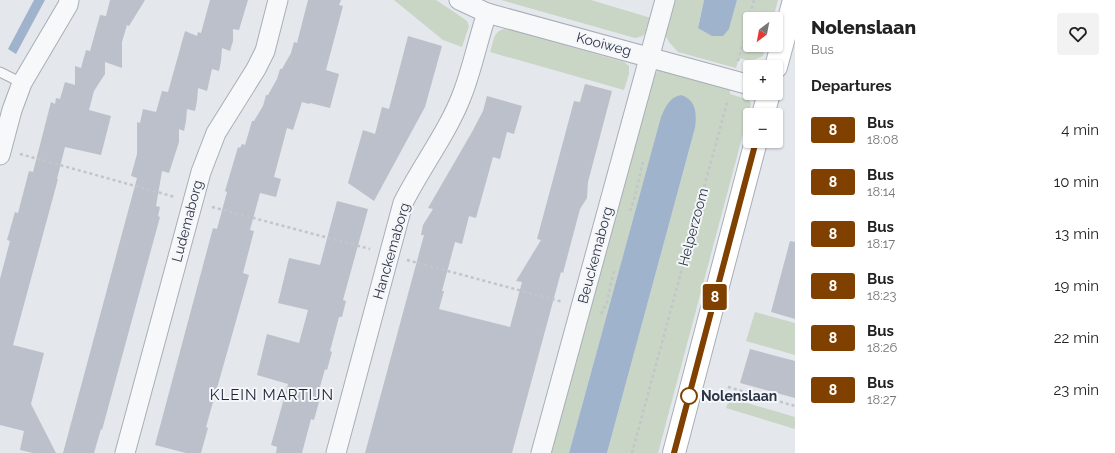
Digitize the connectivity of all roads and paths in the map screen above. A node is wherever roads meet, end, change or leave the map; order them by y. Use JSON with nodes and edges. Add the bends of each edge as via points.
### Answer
{"nodes":[{"id":1,"x":69,"y":0,"type":"edge"},
{"id":2,"x":278,"y":0,"type":"edge"},
{"id":3,"x":459,"y":0,"type":"edge"},
{"id":4,"x":665,"y":0,"type":"edge"},
{"id":5,"x":754,"y":0,"type":"edge"},
{"id":6,"x":794,"y":0,"type":"edge"},
{"id":7,"x":486,"y":13,"type":"junction"},
{"id":8,"x":649,"y":56,"type":"junction"},
{"id":9,"x":778,"y":60,"type":"edge"},
{"id":10,"x":0,"y":72,"type":"edge"},
{"id":11,"x":742,"y":82,"type":"edge"},
{"id":12,"x":22,"y":83,"type":"junction"},
{"id":13,"x":754,"y":148,"type":"edge"},
{"id":14,"x":1,"y":152,"type":"edge"},
{"id":15,"x":192,"y":201,"type":"junction"},
{"id":16,"x":389,"y":255,"type":"junction"},
{"id":17,"x":581,"y":307,"type":"junction"},
{"id":18,"x":728,"y":387,"type":"dead end"},
{"id":19,"x":795,"y":406,"type":"edge"},
{"id":20,"x":125,"y":453,"type":"edge"},
{"id":21,"x":336,"y":453,"type":"edge"},
{"id":22,"x":541,"y":453,"type":"edge"},
{"id":23,"x":632,"y":453,"type":"edge"},
{"id":24,"x":674,"y":453,"type":"edge"}],
"edges":[{"from":1,"to":12,"type":"street"},
{"from":2,"to":15,"type":"street","name":"Ludemaborg","via":[[264,51],[256,69],[216,133]]},
{"from":3,"to":7,"type":"street","name":"Kooiweg"},
{"from":4,"to":8,"type":"street","name":"Beuckemaborg"},
{"from":5,"to":11,"type":"path","name":"Helperzoom"},
{"from":6,"to":9,"type":"street"},
{"from":7,"to":8,"type":"street","name":"Kooiweg"},
{"from":7,"to":16,"type":"street","name":"Hanckemaborg","via":[[463,94],[403,203]]},
{"from":8,"to":11,"type":"street","name":"Kooiweg"},
{"from":8,"to":17,"type":"street","name":"Beuckemaborg"},
{"from":10,"to":12,"type":"lane"},
{"from":11,"to":23,"type":"path","name":"Helperzoom"},
{"from":12,"to":14,"type":"street"},
{"from":13,"to":24,"type":"street"},
{"from":14,"to":15,"type":"path"},
{"from":15,"to":16,"type":"path"},
{"from":15,"to":20,"type":"street","name":"Ludemaborg"},
{"from":16,"to":17,"type":"path"},
{"from":16,"to":21,"type":"street","name":"Hanckemaborg"},
{"from":17,"to":22,"type":"street","name":"Beuckemaborg"},
{"from":18,"to":19,"type":"path"}]}
